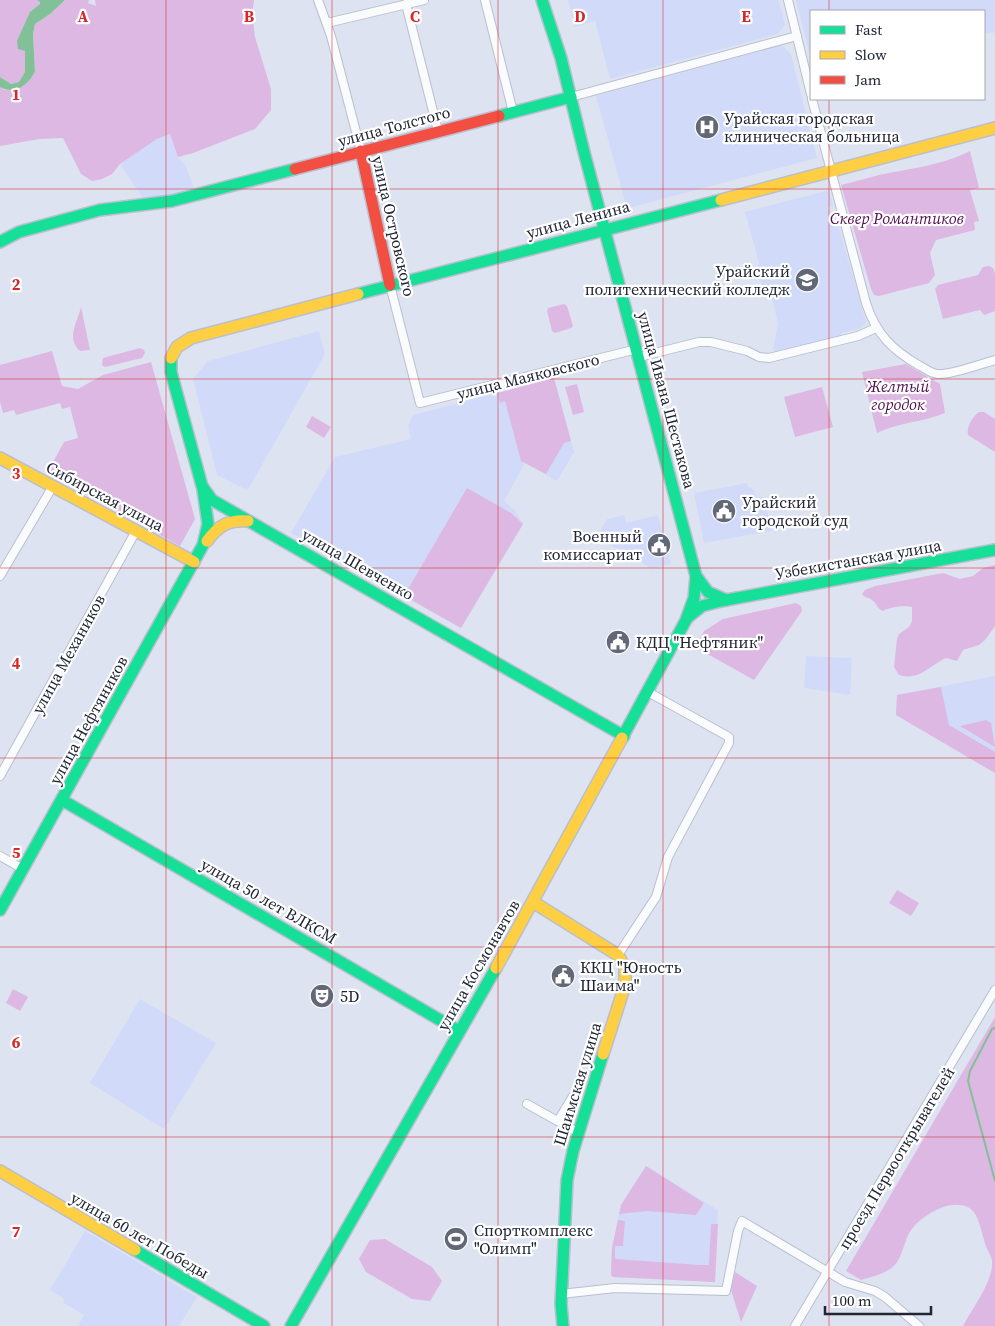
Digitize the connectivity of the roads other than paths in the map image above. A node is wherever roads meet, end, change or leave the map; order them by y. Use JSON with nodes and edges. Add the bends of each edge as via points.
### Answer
{"nodes":[{"id":1,"x":318,"y":0,"type":"edge"},
{"id":2,"x":424,"y":0,"type":"edge"},
{"id":3,"x":485,"y":0,"type":"edge"},
{"id":4,"x":542,"y":0,"type":"edge"},
{"id":5,"x":788,"y":0,"type":"edge"},
{"id":6,"x":406,"y":4,"type":"junction"},
{"id":7,"x":327,"y":23,"type":"junction"},
{"id":8,"x":797,"y":36,"type":"junction"},
{"id":9,"x":810,"y":90,"type":"edge"},
{"id":10,"x":571,"y":96,"type":"junction"},
{"id":11,"x":812,"y":100,"type":"edge"},
{"id":12,"x":513,"y":112,"type":"junction"},
{"id":13,"x":995,"y":128,"type":"edge"},
{"id":14,"x":438,"y":131,"type":"junction"},
{"id":15,"x":361,"y":151,"type":"junction"},
{"id":16,"x":830,"y":171,"type":"junction"},
{"id":17,"x":605,"y":229,"type":"junction"},
{"id":18,"x":0,"y":242,"type":"edge"},
{"id":19,"x":390,"y":285,"type":"junction"},
{"id":20,"x":876,"y":328,"type":"junction"},
{"id":21,"x":173,"y":351,"type":"joint"},
{"id":22,"x":638,"y":353,"type":"junction"},
{"id":23,"x":995,"y":360,"type":"edge"},
{"id":24,"x":420,"y":403,"type":"joint"},
{"id":25,"x":0,"y":458,"type":"edge"},
{"id":26,"x":52,"y":486,"type":"junction"},
{"id":27,"x":202,"y":486,"type":"junction"},
{"id":28,"x":250,"y":521,"type":"junction"},
{"id":29,"x":136,"y":531,"type":"junction"},
{"id":30,"x":203,"y":545,"type":"junction"},
{"id":31,"x":995,"y":550,"type":"edge"},
{"id":32,"x":194,"y":562,"type":"junction"},
{"id":33,"x":0,"y":576,"type":"edge"},
{"id":34,"x":696,"y":576,"type":"junction"},
{"id":35,"x":726,"y":600,"type":"junction"},
{"id":36,"x":687,"y":618,"type":"junction"},
{"id":37,"x":648,"y":692,"type":"junction"},
{"id":38,"x":624,"y":736,"type":"junction"},
{"id":39,"x":0,"y":776,"type":"edge"},
{"id":40,"x":62,"y":800,"type":"junction"},
{"id":41,"x":0,"y":856,"type":"edge"},
{"id":42,"x":24,"y":868,"type":"junction"},
{"id":43,"x":532,"y":902,"type":"junction"},
{"id":44,"x":0,"y":910,"type":"edge"},
{"id":45,"x":618,"y":955,"type":"junction"},
{"id":46,"x":995,"y":990,"type":"edge"},
{"id":47,"x":459,"y":1031,"type":"junction"},
{"id":48,"x":573,"y":1096,"type":"dead end"},
{"id":49,"x":527,"y":1104,"type":"dead end"},
{"id":50,"x":558,"y":1121,"type":"junction"},
{"id":51,"x":579,"y":1133,"type":"junction"},
{"id":52,"x":0,"y":1171,"type":"edge"},
{"id":53,"x":828,"y":1272,"type":"junction"},
{"id":54,"x":561,"y":1294,"type":"junction"},
{"id":55,"x":264,"y":1326,"type":"edge"},
{"id":56,"x":291,"y":1326,"type":"edge"},
{"id":57,"x":563,"y":1326,"type":"edge"},
{"id":58,"x":795,"y":1326,"type":"edge"},
{"id":59,"x":918,"y":1326,"type":"edge"}],
"edges":[{"from":1,"to":7,"type":"street","name":"улица Островского"},
{"from":2,"to":6,"type":"street"},
{"from":3,"to":12,"type":"street"},
{"from":4,"to":10,"type":"main road","name":"улица Ивана Шестакова"},
{"from":5,"to":8,"type":"street"},
{"from":6,"to":7,"type":"street"},
{"from":6,"to":14,"type":"street"},
{"from":7,"to":15,"type":"street","name":"улица Островского"},
{"from":8,"to":9,"type":"street"},
{"from":8,"to":10,"type":"street","name":"улица Толстого"},
{"from":10,"to":12,"type":"main road","name":"улица Толстого"},
{"from":10,"to":17,"type":"main road","name":"улица Ивана Шестакова"},
{"from":11,"to":16,"type":"street"},
{"from":12,"to":14,"type":"main road","name":"улица Толстого"},
{"from":13,"to":16,"type":"main road","name":"улица Ленина"},
{"from":14,"to":15,"type":"main road","name":"улица Толстого"},
{"from":15,"to":18,"type":"main road","name":"улица Толстого","via":[[158,204],[100,210],[20,232]]},
{"from":15,"to":19,"type":"main road","name":"улица Островского"},
{"from":16,"to":17,"type":"main road","name":"улица Ленина"},
{"from":16,"to":20,"type":"street","via":[[866,303]]},
{"from":17,"to":19,"type":"main road","name":"улица Ленина"},
{"from":17,"to":22,"type":"main road","name":"улица Ивана Шестакова"},
{"from":19,"to":21,"type":"main road","name":"улица Ленина","via":[[191,338]]},
{"from":19,"to":24,"type":"street","name":"улица Островского"},
{"from":20,"to":22,"type":"street","name":"улица Маяковского","via":[[858,336],[769,358],[705,342]]},
{"from":20,"to":23,"type":"street","via":[[907,359],[933,373],[944,374]]},
{"from":21,"to":27,"type":"main road","name":"улица Шевченко","via":[[171,372]]},
{"from":22,"to":24,"type":"street","name":"улица Маяковского"},
{"from":22,"to":34,"type":"main road","name":"улица Ивана Шестакова"},
{"from":25,"to":26,"type":"main road","name":"Сибирская улица"},
{"from":26,"to":29,"type":"main road","name":"Сибирская улица"},
{"from":26,"to":33,"type":"street"},
{"from":27,"to":28,"type":"main road","name":"улица Шевченко","via":[[212,500]]},
{"from":27,"to":30,"type":"main road","name":"улица Нефтяников","via":[[209,520]]},
{"from":28,"to":30,"type":"main road","name":"улица Нефтяников","via":[[235,520],[223,524]]},
{"from":28,"to":38,"type":"main road","name":"улица Шевченко"},
{"from":29,"to":32,"type":"main road","name":"Сибирская улица"},
{"from":29,"to":39,"type":"street","name":"улица Механиков"},
{"from":30,"to":32,"type":"main road","name":"улица Нефтяников"},
{"from":31,"to":35,"type":"main road","name":"Узбекистанская улица"},
{"from":32,"to":40,"type":"main road","name":"улица Нефтяников"},
{"from":34,"to":35,"type":"main road","via":[[706,592]]},
{"from":34,"to":36,"type":"main road","name":"улица Космонавтов","via":[[694,599]]},
{"from":35,"to":36,"type":"main road","name":"Узбекистанская улица","via":[[702,606]]},
{"from":36,"to":37,"type":"main road","name":"улица Космонавтов"},
{"from":37,"to":38,"type":"main road","name":"улица Космонавтов"},
{"from":37,"to":45,"type":"street","via":[[729,737],[729,742],[668,857],[656,898]]},
{"from":38,"to":43,"type":"main road","name":"улица Космонавтов"},
{"from":40,"to":42,"type":"main road","name":"улица Нефтяников"},
{"from":40,"to":47,"type":"main road","name":"улица 50 лет ВЛКСМ"},
{"from":41,"to":42,"type":"street"},
{"from":42,"to":44,"type":"main road","name":"улица Нефтяников"},
{"from":43,"to":45,"type":"main road"},
{"from":43,"to":47,"type":"main road","name":"улица Космонавтов"},
{"from":45,"to":51,"type":"main road","name":"Шаимская улица","via":[[625,968],[625,985]]},
{"from":46,"to":53,"type":"street","name":"проезд Первооткрывателей"},
{"from":47,"to":56,"type":"main road","name":"улица Космонавтов"},
{"from":48,"to":50,"type":"street"},
{"from":49,"to":50,"type":"street"},
{"from":50,"to":51,"type":"street"},
{"from":51,"to":54,"type":"main road","name":"Шаимская улица","via":[[566,1189]]},
{"from":52,"to":55,"type":"main road","name":"улица 60 лет Победы"},
{"from":53,"to":54,"type":"street","via":[[742,1221],[726,1291],[621,1288]]},
{"from":53,"to":58,"type":"street","name":"проезд Первооткрывателей"},
{"from":53,"to":59,"type":"street","via":[[845,1282],[875,1291]]},
{"from":54,"to":57,"type":"main road","name":"Шаимская улица"}]}
